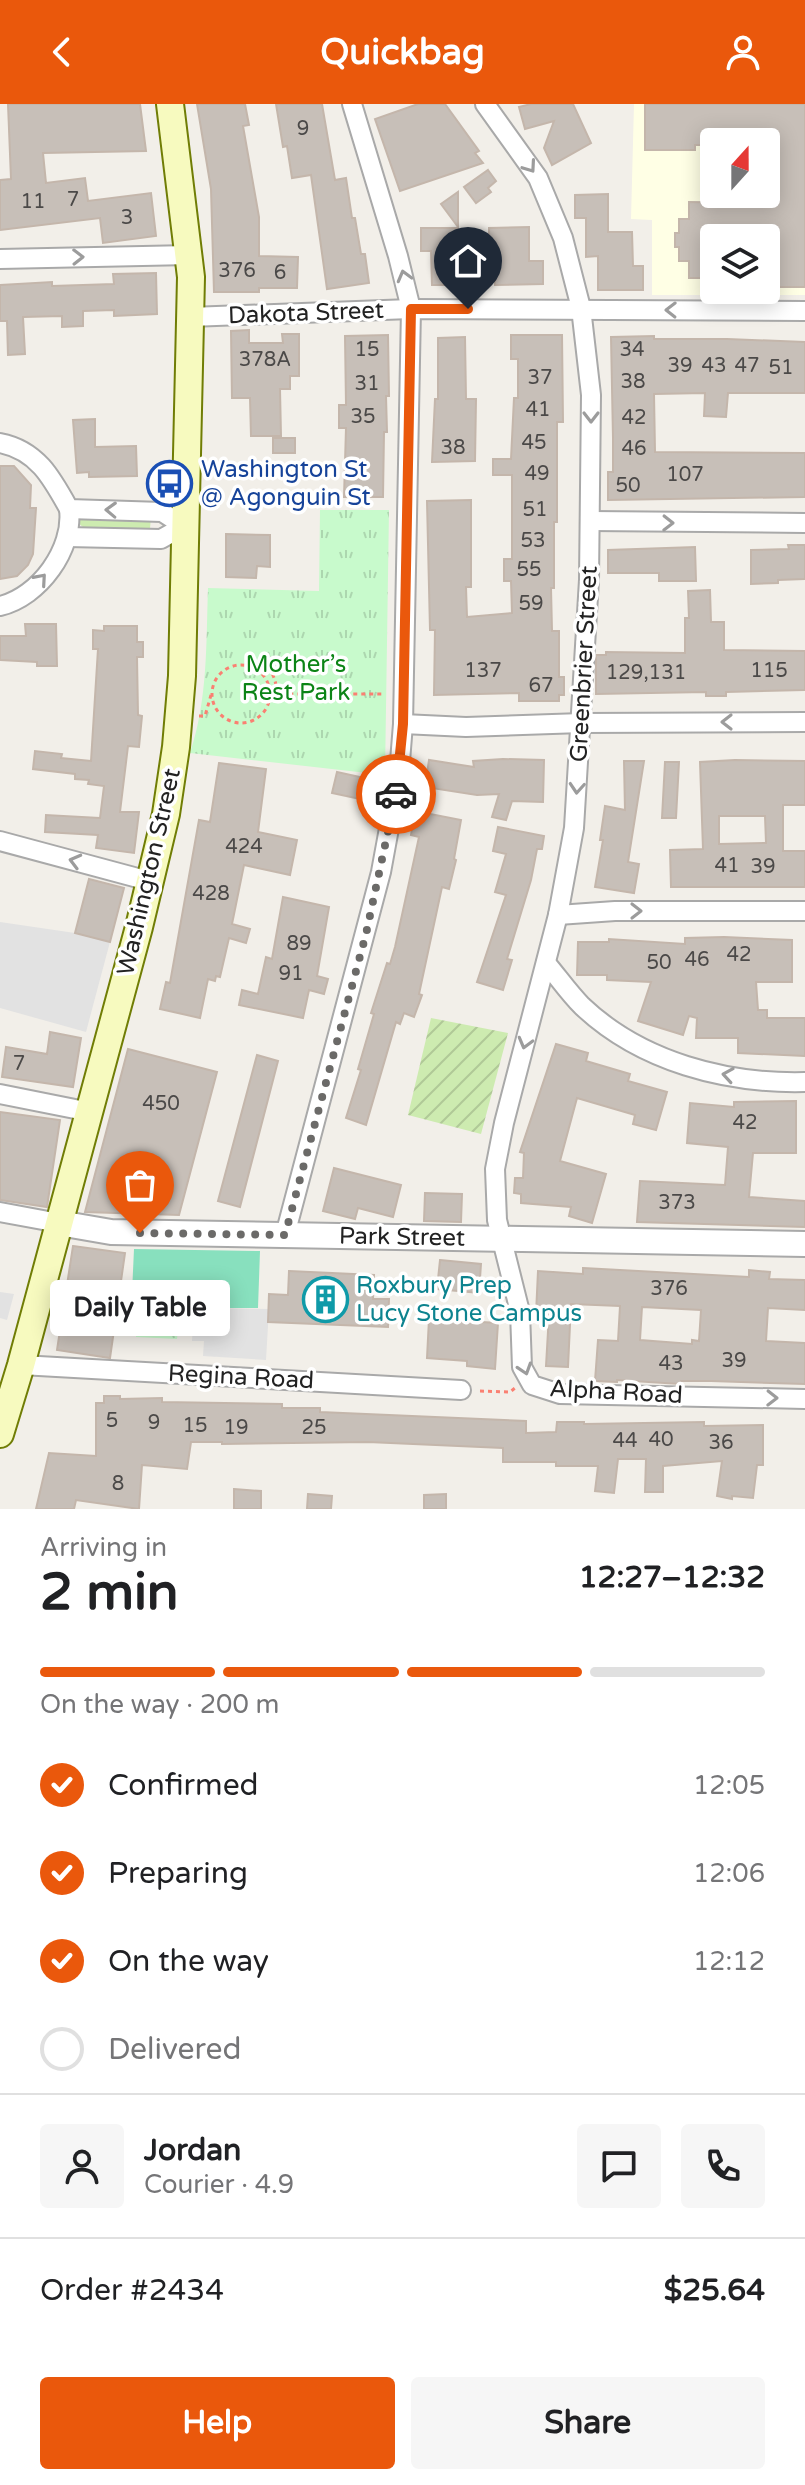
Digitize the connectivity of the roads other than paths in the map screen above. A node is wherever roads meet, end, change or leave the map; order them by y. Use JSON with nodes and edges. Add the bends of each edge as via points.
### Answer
{"nodes":[{"id":1,"x":170,"y":104,"type":"edge"},
{"id":2,"x":352,"y":104,"type":"edge"},
{"id":3,"x":485,"y":104,"type":"edge"},
{"id":4,"x":190,"y":255,"type":"junction"},
{"id":5,"x":0,"y":259,"type":"edge"},
{"id":6,"x":581,"y":308,"type":"junction"},
{"id":7,"x":411,"y":309,"type":"junction"},
{"id":8,"x":805,"y":311,"type":"edge"},
{"id":9,"x":190,"y":317,"type":"junction"},
{"id":10,"x":0,"y":443,"type":"edge"},
{"id":11,"x":69,"y":509,"type":"junction"},
{"id":12,"x":590,"y":521,"type":"junction"},
{"id":13,"x":805,"y":523,"type":"edge"},
{"id":14,"x":184,"y":526,"type":"junction"},
{"id":15,"x":67,"y":537,"type":"junction"},
{"id":16,"x":0,"y":606,"type":"edge"},
{"id":17,"x":805,"y":722,"type":"edge"},
{"id":18,"x":582,"y":723,"type":"junction"},
{"id":19,"x":403,"y":724,"type":"junction"},
{"id":20,"x":0,"y":841,"type":"edge"},
{"id":21,"x":149,"y":881,"type":"junction"},
{"id":22,"x":805,"y":911,"type":"edge"},
{"id":23,"x":558,"y":915,"type":"junction"},
{"id":24,"x":546,"y":963,"type":"junction"},
{"id":25,"x":805,"y":1082,"type":"edge"},
{"id":26,"x":0,"y":1094,"type":"edge"},
{"id":27,"x":90,"y":1112,"type":"junction"},
{"id":28,"x":0,"y":1212,"type":"edge"},
{"id":29,"x":59,"y":1223,"type":"junction"},
{"id":30,"x":285,"y":1235,"type":"junction"},
{"id":31,"x":500,"y":1239,"type":"junction"},
{"id":32,"x":805,"y":1244,"type":"edge"},
{"id":33,"x":21,"y":1365,"type":"junction"},
{"id":34,"x":465,"y":1390,"type":"road end"},
{"id":35,"x":805,"y":1399,"type":"edge"},
{"id":36,"x":0,"y":1434,"type":"edge"}],
"edges":[{"from":1,"to":4,"type":"main road","name":"Washington Street"},
{"from":7,"to":2,"type":"street","one_way":true},
{"from":3,"to":6,"type":"street","name":"Greenbrier Street","one_way":true,"via":[[538,178],[563,238]]},
{"from":5,"to":4,"type":"street","one_way":true},
{"from":4,"to":9,"type":"main road","name":"Washington Street"},
{"from":6,"to":7,"type":"street","name":"Dakota Street"},
{"from":8,"to":6,"type":"street","name":"Dakota Street","one_way":true},
{"from":6,"to":12,"type":"street","name":"Greenbrier Street","one_way":true,"via":[[591,395]]},
{"from":7,"to":9,"type":"street","name":"Dakota Street"},
{"from":7,"to":19,"type":"street"},
{"from":9,"to":14,"type":"main road","name":"Washington Street"},
{"from":10,"to":11,"type":"street","via":[[29,453],[52,477]]},
{"from":14,"to":11,"type":"street","one_way":true,"via":[[162,512]]},
{"from":11,"to":15,"type":"street"},
{"from":12,"to":13,"type":"street","one_way":true},
{"from":12,"to":18,"type":"street","name":"Greenbrier Street"},
{"from":14,"to":15,"type":"street","via":[[161,539]]},
{"from":14,"to":21,"type":"main road","name":"Washington Street","via":[[176,747]]},
{"from":16,"to":15,"type":"street","one_way":true,"via":[[27,595],[48,572]]},
{"from":17,"to":18,"type":"street","one_way":true},
{"from":18,"to":19,"type":"street"},
{"from":18,"to":23,"type":"street","name":"Greenbrier Street","one_way":true,"via":[[574,828]]},
{"from":19,"to":30,"type":"street","via":[[381,872]]},
{"from":21,"to":20,"type":"street","one_way":true},
{"from":21,"to":27,"type":"main road","name":"Washington Street"},
{"from":23,"to":22,"type":"street","one_way":true},
{"from":23,"to":24,"type":"street","name":"Greenbrier Street"},
{"from":25,"to":24,"type":"street","one_way":true,"via":[[718,1075],[655,1055],[581,1006]]},
{"from":24,"to":31,"type":"street","name":"Greenbrier Street","one_way":true,"via":[[495,1169]]},
{"from":26,"to":27,"type":"street"},
{"from":27,"to":29,"type":"main road","name":"Washington Street"},
{"from":28,"to":29,"type":"street","name":"Park Street"},
{"from":29,"to":30,"type":"street","name":"Park Street","via":[[111,1232]]},
{"from":29,"to":33,"type":"main road","name":"Washington Street"},
{"from":30,"to":31,"type":"street","name":"Park Street"},
{"from":31,"to":32,"type":"street","name":"Park Street"},
{"from":31,"to":35,"type":"street","name":"Alpha Road","one_way":true,"via":[[518,1302],[522,1367],[537,1388],[560,1394]]},
{"from":33,"to":34,"type":"street","name":"Regina Road"},
{"from":33,"to":36,"type":"main road","name":"Washington Street"}]}
